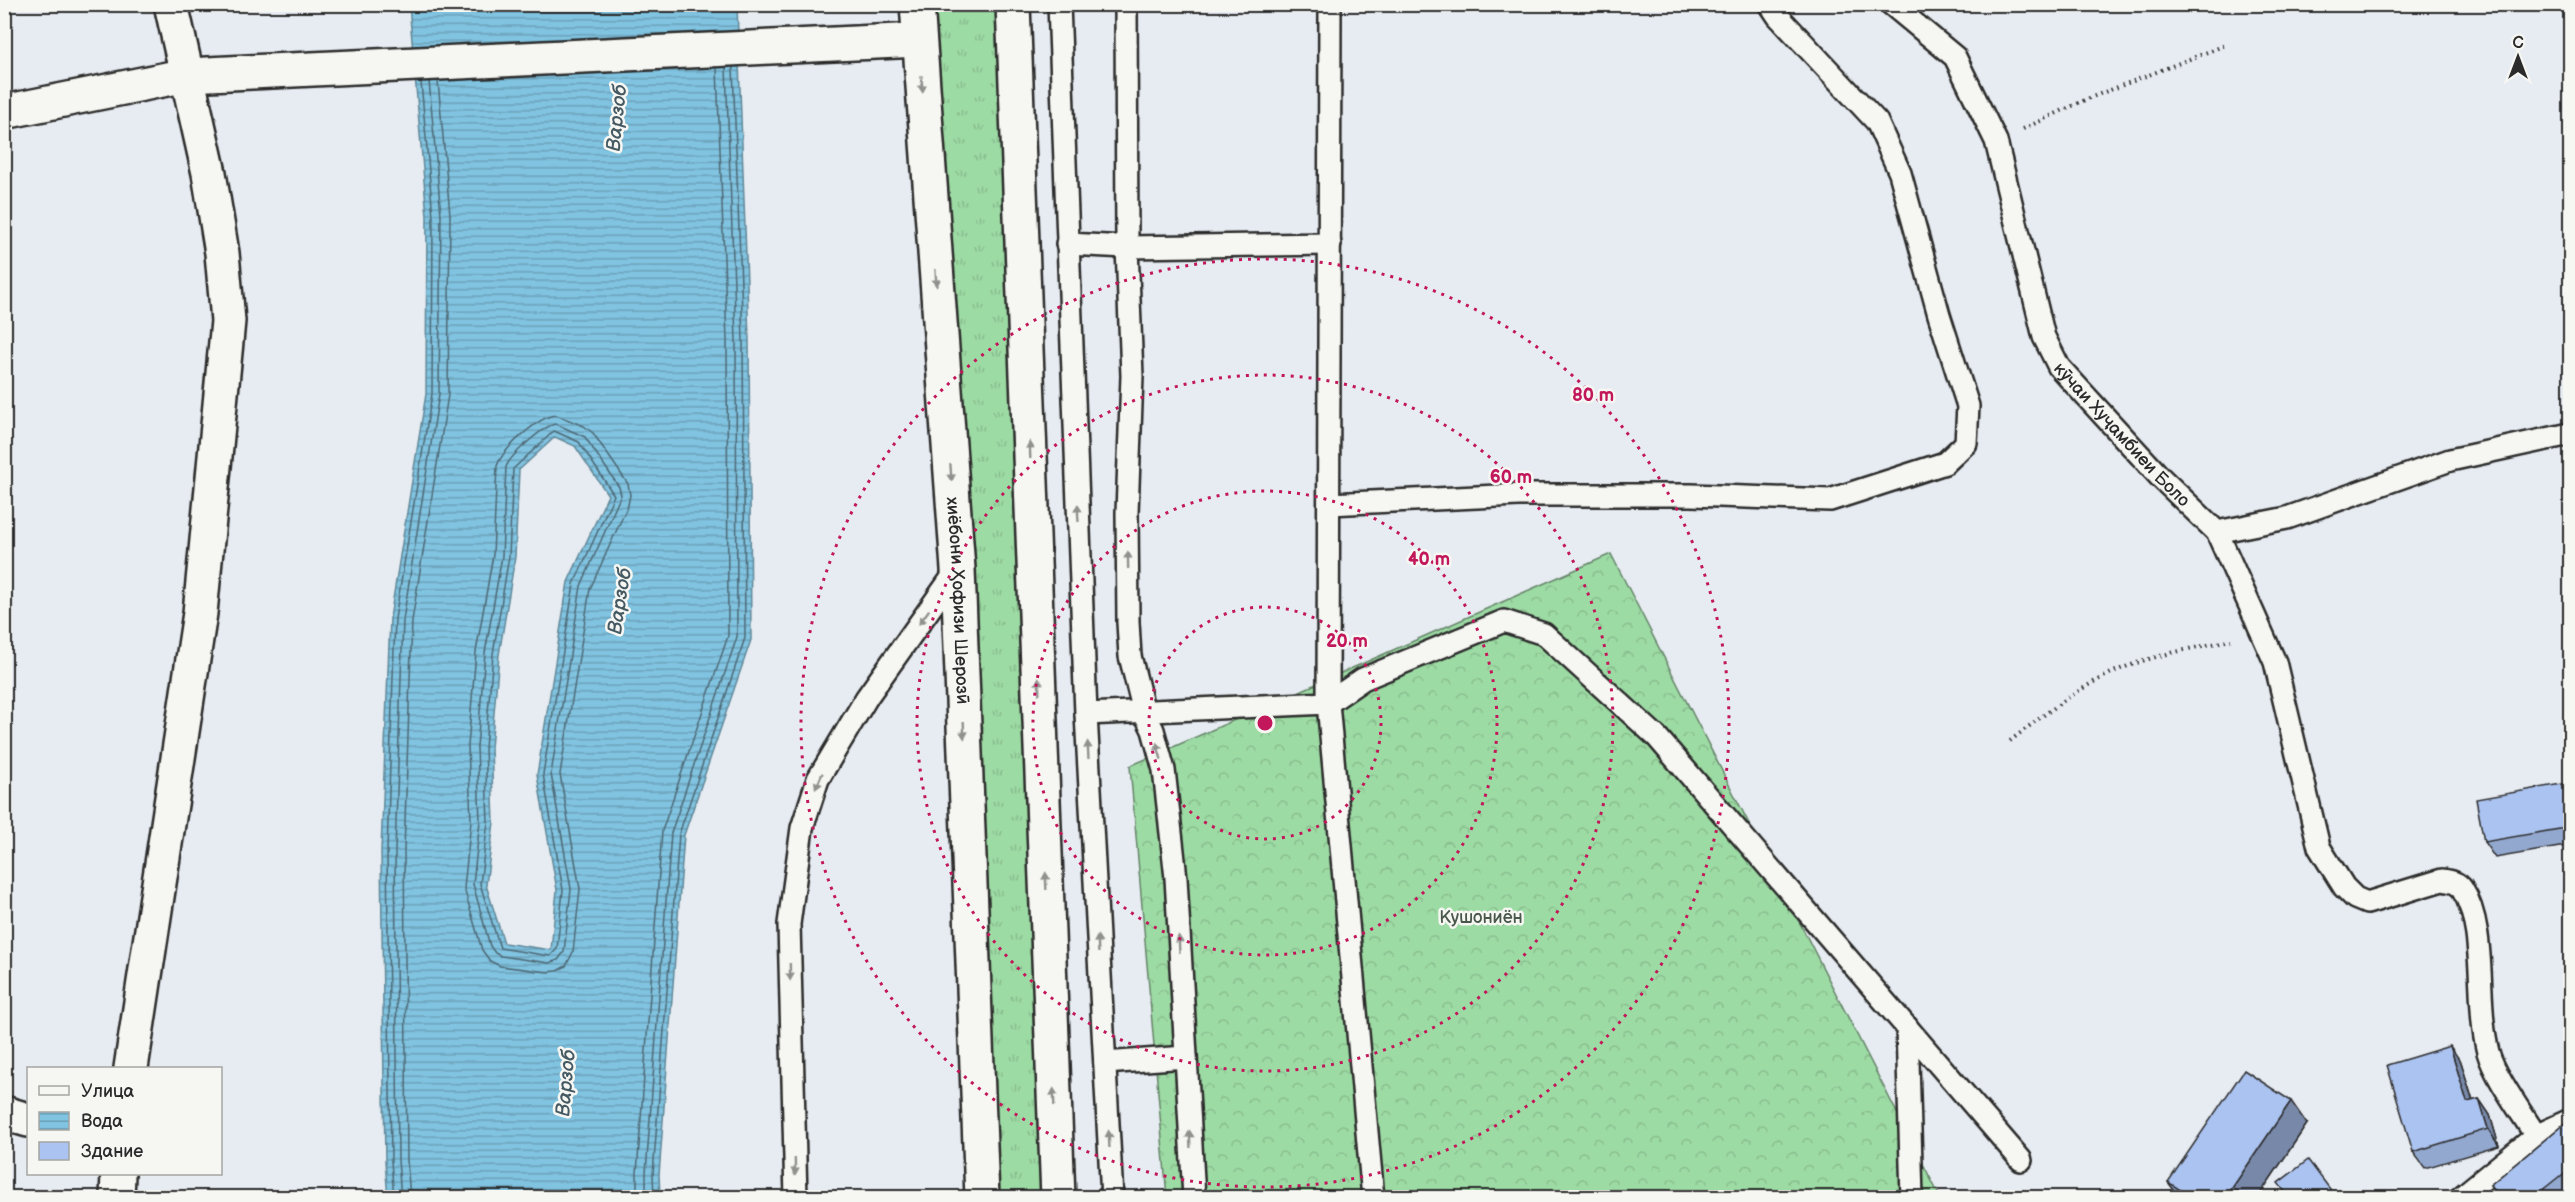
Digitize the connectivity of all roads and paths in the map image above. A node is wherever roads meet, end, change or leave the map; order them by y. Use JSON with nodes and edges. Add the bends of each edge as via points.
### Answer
{"nodes":[{"id":1,"x":171,"y":4,"type":"edge"},
{"id":2,"x":917,"y":4,"type":"edge"},
{"id":3,"x":1013,"y":4,"type":"edge"},
{"id":4,"x":1059,"y":4,"type":"edge"},
{"id":5,"x":1126,"y":4,"type":"edge"},
{"id":6,"x":1330,"y":4,"type":"edge"},
{"id":7,"x":1770,"y":4,"type":"edge"},
{"id":8,"x":1891,"y":4,"type":"edge"},
{"id":9,"x":919,"y":40,"type":"junction"},
{"id":10,"x":2228,"y":44,"type":"dead end"},
{"id":11,"x":187,"y":75,"type":"junction"},
{"id":12,"x":4,"y":112,"type":"edge"},
{"id":13,"x":1996,"y":141,"type":"junction"},
{"id":14,"x":1067,"y":244,"type":"junction"},
{"id":15,"x":1330,"y":244,"type":"junction"},
{"id":16,"x":1127,"y":247,"type":"junction"},
{"id":17,"x":2571,"y":434,"type":"edge"},
{"id":18,"x":1329,"y":504,"type":"junction"},
{"id":19,"x":2217,"y":532,"type":"junction"},
{"id":20,"x":958,"y":569,"type":"junction"},
{"id":21,"x":2261,"y":633,"type":"junction"},
{"id":22,"x":1328,"y":703,"type":"junction"},
{"id":23,"x":1144,"y":712,"type":"junction"},
{"id":24,"x":1086,"y":714,"type":"junction"},
{"id":25,"x":2010,"y":741,"type":"dead end"},
{"id":26,"x":1907,"y":1027,"type":"junction"},
{"id":27,"x":1186,"y":1057,"type":"junction"},
{"id":28,"x":1105,"y":1062,"type":"junction"},
{"id":29,"x":132,"y":1067,"type":"edge"},
{"id":30,"x":4,"y":1113,"type":"edge"},
{"id":31,"x":27,"y":1120,"type":"edge"},
{"id":32,"x":2571,"y":1120,"type":"edge"},
{"id":33,"x":2536,"y":1136,"type":"junction"},
{"id":34,"x":2020,"y":1160,"type":"dead end"},
{"id":35,"x":118,"y":1175,"type":"edge"},
{"id":36,"x":117,"y":1197,"type":"edge"},
{"id":37,"x":796,"y":1197,"type":"edge"},
{"id":38,"x":982,"y":1197,"type":"edge"},
{"id":39,"x":1058,"y":1197,"type":"edge"},
{"id":40,"x":1112,"y":1197,"type":"edge"},
{"id":41,"x":1194,"y":1197,"type":"edge"},
{"id":42,"x":1373,"y":1197,"type":"edge"},
{"id":43,"x":1912,"y":1197,"type":"edge"},
{"id":44,"x":2460,"y":1197,"type":"edge"}],
"edges":[{"from":1,"to":11,"type":"main road"},
{"from":2,"to":9,"type":"main road","name":"хиёбони Ҳофизи Шерозӣ"},
{"from":39,"to":3,"type":"main road","one_way":true},
{"from":4,"to":14,"type":"lane"},
{"from":5,"to":16,"type":"lane"},
{"from":6,"to":15,"type":"lane"},
{"from":7,"to":18,"type":"lane","via":[[1877,122],[1900,173],[1968,406],[1966,442],[1945,463],[1830,500],[1519,495]]},
{"from":8,"to":13,"type":"lane","name":"кӯчаи Хуҷамбиеи Боло","via":[[1955,57]]},
{"from":9,"to":11,"type":"main road"},
{"from":9,"to":20,"type":"main road","name":"хиёбони Ҳофизи Шерозӣ","one_way":true},
{"from":10,"to":13,"type":"path","via":[[2087,99]]},
{"from":11,"to":12,"type":"main road"},
{"from":11,"to":29,"type":"main road","via":[[209,173],[228,321],[200,613]]},
{"from":13,"to":19,"type":"lane","name":"кӯчаи Хуҷамбиеи Боло","via":[[2044,337],[2059,367]]},
{"from":14,"to":16,"type":"lane"},
{"from":24,"to":14,"type":"lane","one_way":true},
{"from":15,"to":16,"type":"lane"},
{"from":15,"to":18,"type":"lane"},
{"from":23,"to":16,"type":"lane","one_way":true,"via":[[1130,656],[1128,622],[1132,376]]},
{"from":17,"to":19,"type":"lane","via":[[2450,460],[2287,518]]},
{"from":18,"to":22,"type":"lane"},
{"from":19,"to":21,"type":"lane"},
{"from":20,"to":37,"type":"lane","one_way":true,"via":[[867,698],[818,779],[802,828],[789,924]]},
{"from":20,"to":38,"type":"main road","name":"хиёбони Ҳофизи Шерозӣ","one_way":true},
{"from":21,"to":25,"type":"path","via":[[2157,656],[2122,669],[2066,699]]},
{"from":21,"to":33,"type":"lane","via":[[2275,662],[2319,848],[2344,887],[2367,903],[2442,880],[2461,887],[2475,924],[2481,1018],[2489,1054]]},
{"from":22,"to":23,"type":"lane"},
{"from":22,"to":26,"type":"lane","via":[[1363,679],[1504,621],[1544,634],[1657,737]]},
{"from":22,"to":42,"type":"lane"},
{"from":23,"to":24,"type":"lane"},
{"from":27,"to":23,"type":"lane","one_way":true,"via":[[1176,878],[1164,770]]},
{"from":28,"to":24,"type":"lane","one_way":true},
{"from":26,"to":34,"type":"lane"},
{"from":26,"to":43,"type":"lane"},
{"from":27,"to":28,"type":"lane"},
{"from":41,"to":27,"type":"lane","one_way":true},
{"from":40,"to":28,"type":"lane","one_way":true},
{"from":30,"to":31,"type":"main road"},
{"from":32,"to":33,"type":"lane"},
{"from":33,"to":44,"type":"lane"},
{"from":35,"to":36,"type":"main road"}]}
